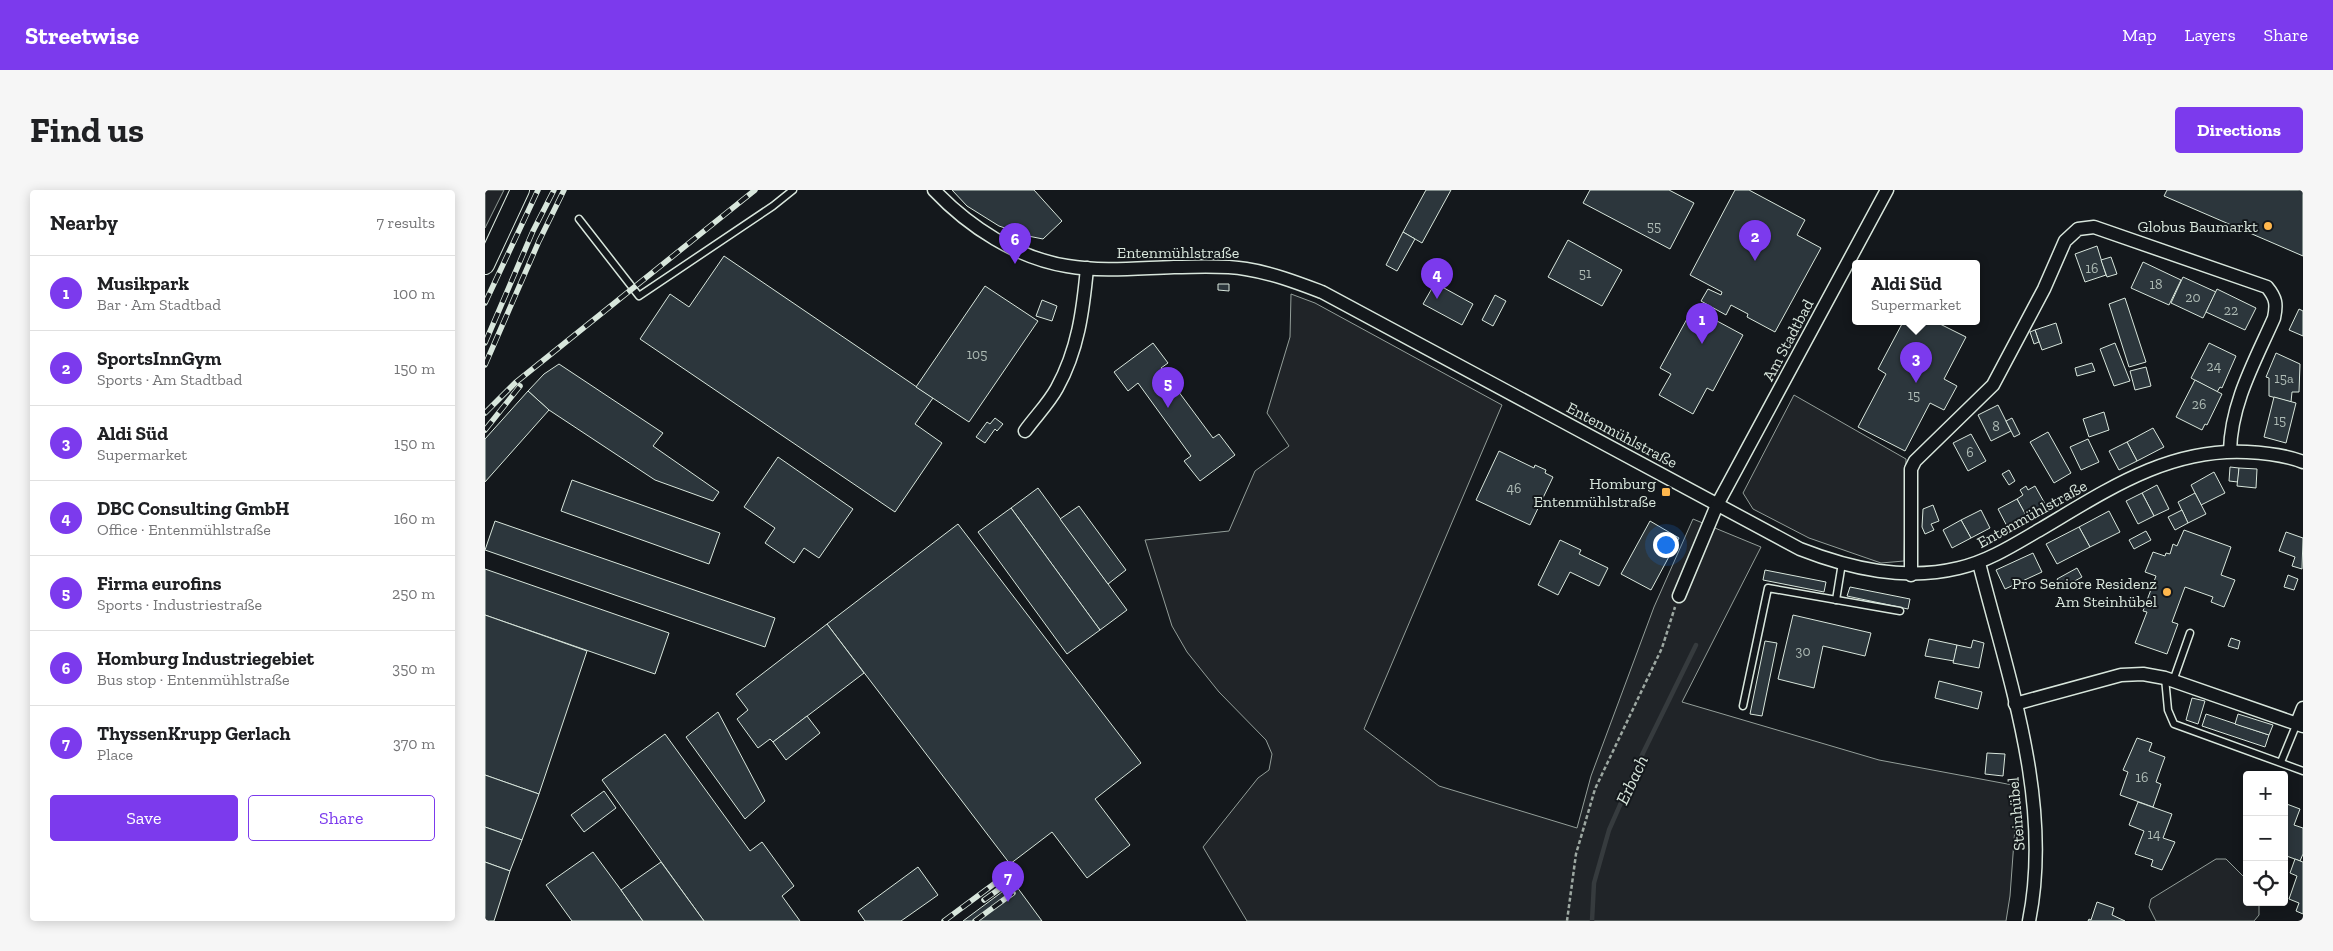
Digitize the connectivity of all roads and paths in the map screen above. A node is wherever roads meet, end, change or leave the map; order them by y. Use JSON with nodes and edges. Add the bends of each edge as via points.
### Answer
{"nodes":[{"id":1,"x":520,"y":190,"type":"edge"},
{"id":2,"x":793,"y":190,"type":"edge"},
{"id":3,"x":935,"y":190,"type":"edge"},
{"id":4,"x":1887,"y":190,"type":"edge"},
{"id":5,"x":579,"y":219,"type":"dead end"},
{"id":6,"x":485,"y":265,"type":"edge"},
{"id":7,"x":1087,"y":268,"type":"junction"},
{"id":8,"x":1025,"y":431,"type":"dead end"},
{"id":9,"x":2230,"y":451,"type":"junction"},
{"id":10,"x":2303,"y":462,"type":"edge"},
{"id":11,"x":1717,"y":505,"type":"junction"},
{"id":12,"x":1842,"y":563,"type":"junction"},
{"id":13,"x":1979,"y":563,"type":"junction"},
{"id":14,"x":1911,"y":575,"type":"junction"},
{"id":15,"x":1679,"y":596,"type":"joint"},
{"id":16,"x":1836,"y":600,"type":"junction"},
{"id":17,"x":1900,"y":610,"type":"dead end"},
{"id":18,"x":2190,"y":633,"type":"dead end"},
{"id":19,"x":2169,"y":679,"type":"junction"},
{"id":20,"x":2015,"y":704,"type":"junction"},
{"id":21,"x":1743,"y":706,"type":"dead end"},
{"id":22,"x":2303,"y":708,"type":"edge"},
{"id":23,"x":2300,"y":725,"type":"edge"},
{"id":24,"x":2281,"y":762,"type":"junction"},
{"id":25,"x":2303,"y":771,"type":"edge"},
{"id":26,"x":1567,"y":921,"type":"edge"},
{"id":27,"x":2029,"y":921,"type":"edge"}],
"edges":[{"from":1,"to":6,"type":"street"},
{"from":2,"to":5,"type":"lane","via":[[639,296]]},
{"from":3,"to":7,"type":"street","name":"Entenmühlstraße","via":[[995,240],[1052,263]]},
{"from":4,"to":11,"type":"street","name":"Am Stadtbad"},
{"from":7,"to":8,"type":"street","via":[[1082,320],[1074,350],[1057,389]]},
{"from":7,"to":11,"type":"street","name":"Entenmühlstraße","via":[[1246,269],[1322,292]]},
{"from":9,"to":10,"type":"street","name":"Entenmühlstraße","via":[[2261,453]]},
{"from":9,"to":13,"type":"street","name":"Entenmühlstraße","via":[[2183,457],[2146,470]]},
{"from":9,"to":14,"type":"street","via":[[2236,403],[2274,318],[2275,297],[2267,287],[2094,227],[2078,229],[2065,241],[1993,385],[1915,461],[1911,469]]},
{"from":11,"to":12,"type":"street","name":"Entenmühlstraße","via":[[1800,549]]},
{"from":11,"to":15,"type":"street","name":"Am Stadtbad"},
{"from":12,"to":14,"type":"street","name":"Entenmühlstraße"},
{"from":12,"to":16,"type":"lane"},
{"from":13,"to":14,"type":"street","name":"Entenmühlstraße"},
{"from":13,"to":20,"type":"street","name":"Steinhübel"},
{"from":15,"to":26,"type":"path","via":[[1662,648],[1595,789],[1576,854]]},
{"from":16,"to":17,"type":"lane"},
{"from":16,"to":21,"type":"lane","via":[[1768,588]]},
{"from":18,"to":19,"type":"lane"},
{"from":19,"to":20,"type":"street","via":[[2143,674],[2121,675]]},
{"from":19,"to":23,"type":"street"},
{"from":19,"to":24,"type":"lane","via":[[2168,710],[2174,724]]},
{"from":20,"to":27,"type":"street","name":"Steinhübel","via":[[2037,834]]},
{"from":22,"to":23,"type":"street"},
{"from":23,"to":24,"type":"lane"},
{"from":24,"to":25,"type":"lane"}]}
